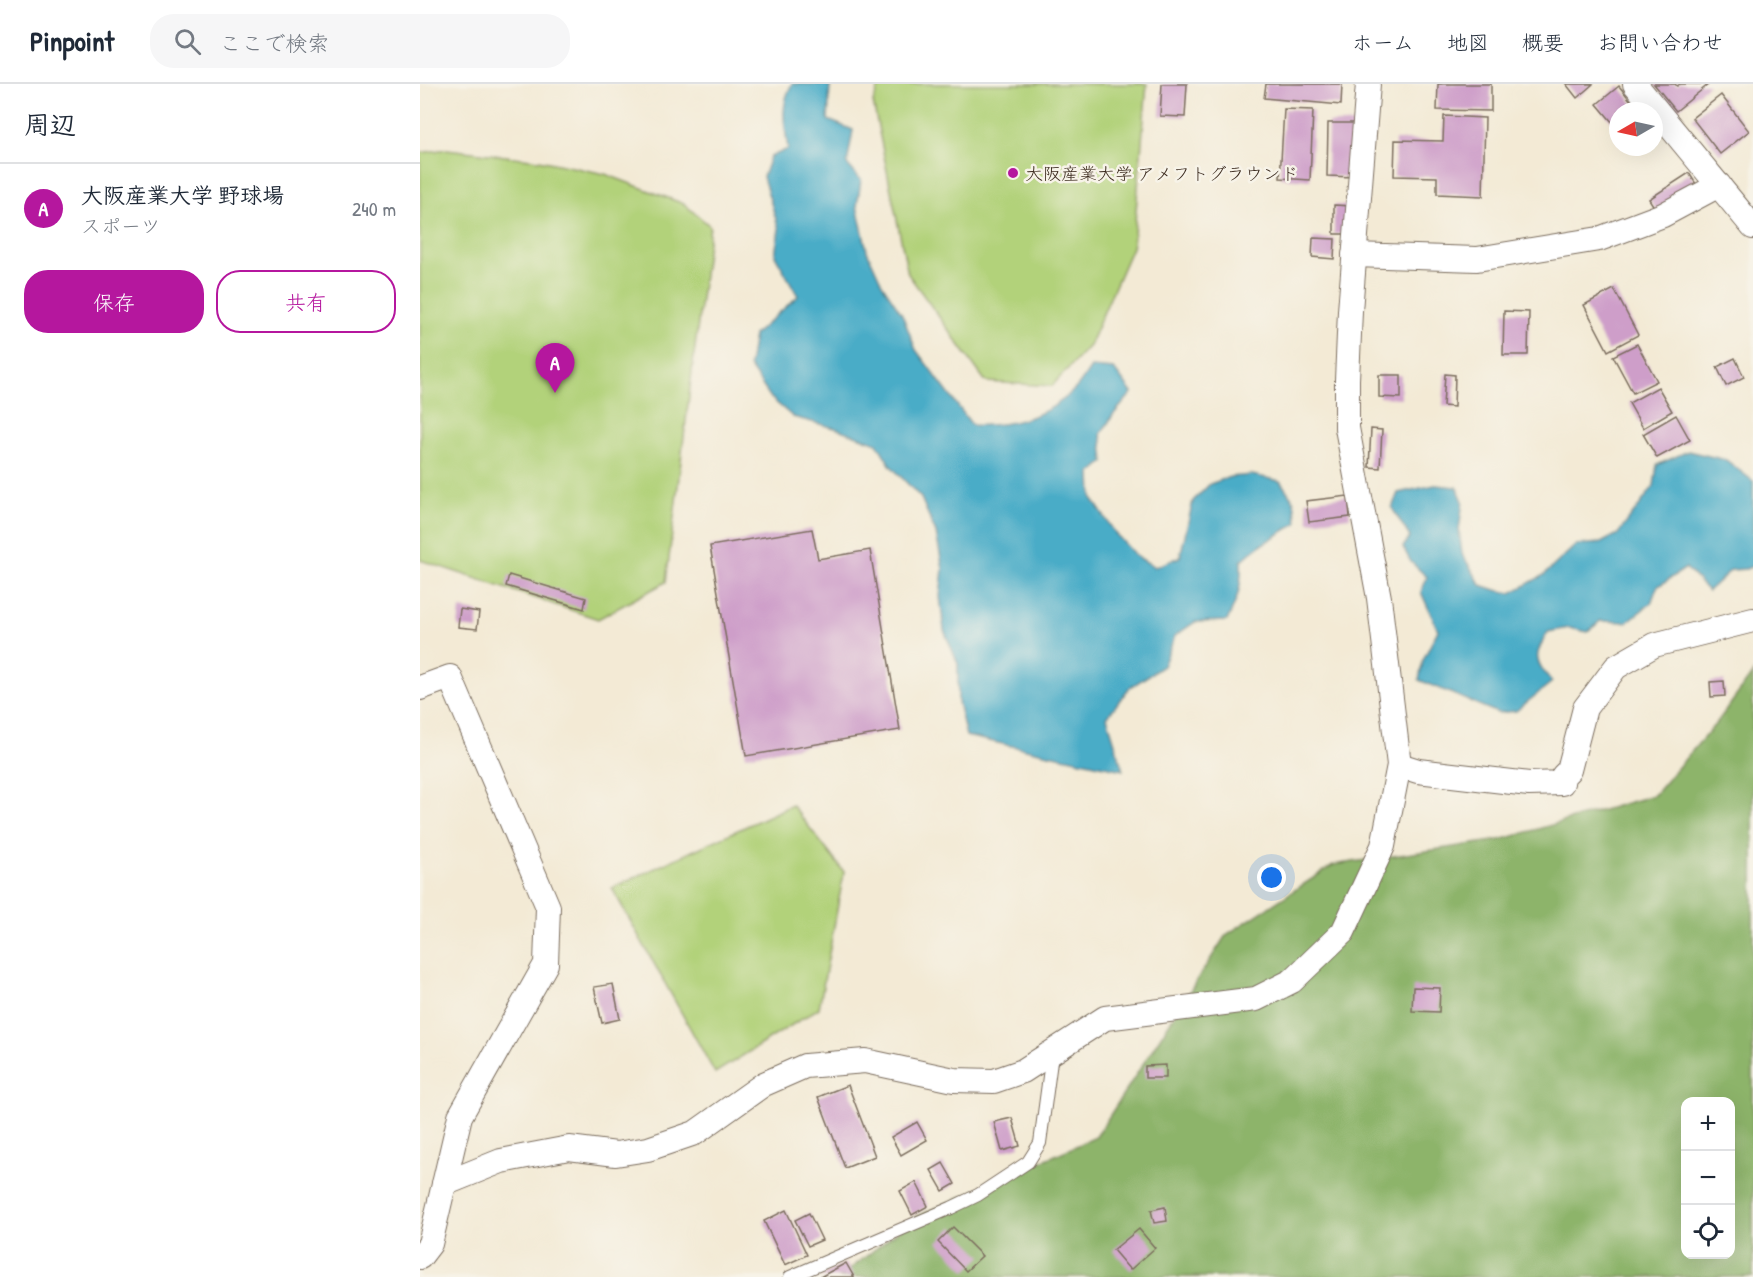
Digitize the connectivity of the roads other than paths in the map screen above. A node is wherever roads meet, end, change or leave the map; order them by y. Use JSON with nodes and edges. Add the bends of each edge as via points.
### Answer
{"nodes":[{"id":1,"x":1368,"y":84,"type":"edge"},
{"id":2,"x":1635,"y":84,"type":"edge"},
{"id":3,"x":1719,"y":185,"type":"junction"},
{"id":4,"x":1753,"y":227,"type":"edge"},
{"id":5,"x":1354,"y":255,"type":"junction"},
{"id":6,"x":1753,"y":620,"type":"edge"},
{"id":7,"x":420,"y":688,"type":"edge"},
{"id":8,"x":1399,"y":765,"type":"junction"},
{"id":9,"x":1052,"y":1053,"type":"junction"},
{"id":10,"x":444,"y":1184,"type":"junction"},
{"id":11,"x":420,"y":1257,"type":"edge"},
{"id":12,"x":790,"y":1277,"type":"edge"}],
"edges":[{"from":1,"to":5,"type":"street"},
{"from":2,"to":3,"type":"street"},
{"from":3,"to":4,"type":"street"},
{"from":3,"to":5,"type":"street","via":[[1663,215],[1599,239],[1477,259]]},
{"from":5,"to":8,"type":"street","via":[[1347,428],[1379,598]]},
{"from":6,"to":8,"type":"street","via":[[1654,645],[1616,668],[1585,708],[1562,783],[1529,784],[1418,771]]},
{"from":7,"to":10,"type":"street","via":[[450,676],[548,907],[546,964],[460,1116]]},
{"from":8,"to":9,"type":"street","via":[[1383,846],[1343,932],[1292,981],[1256,999],[1105,1018]]},
{"from":9,"to":10,"type":"street","via":[[1023,1071],[994,1080],[954,1080],[865,1061],[805,1066],[764,1084],[695,1133],[648,1149],[616,1154],[569,1148],[501,1161]]},
{"from":9,"to":12,"type":"lane","via":[[1040,1143],[1028,1162],[978,1195]]},
{"from":10,"to":11,"type":"street","via":[[430,1244]]}]}
